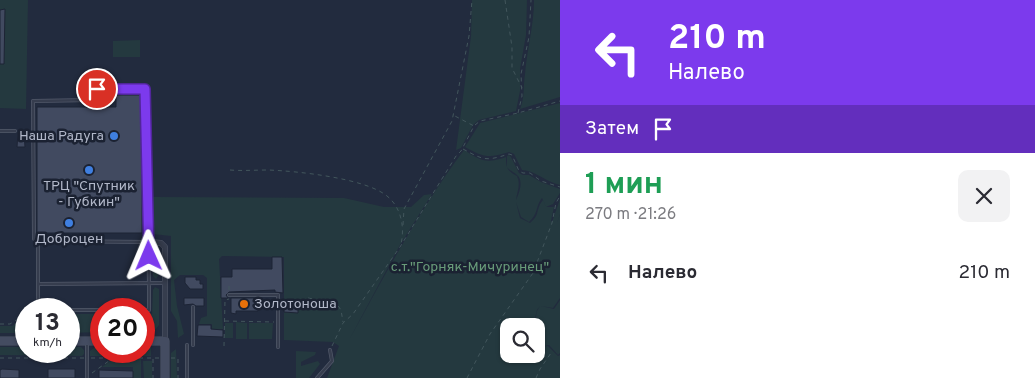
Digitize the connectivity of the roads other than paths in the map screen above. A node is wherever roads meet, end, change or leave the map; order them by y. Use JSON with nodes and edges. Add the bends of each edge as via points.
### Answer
{"nodes":[{"id":1,"x":97,"y":89,"type":"dead end"},
{"id":2,"x":93,"y":100,"type":"dead end"},
{"id":3,"x":15,"y":131,"type":"dead end"},
{"id":4,"x":0,"y":132,"type":"edge"},
{"id":5,"x":38,"y":241,"type":"junction"},
{"id":6,"x":149,"y":242,"type":"junction"},
{"id":7,"x":149,"y":283,"type":"junction"},
{"id":8,"x":38,"y":284,"type":"junction"},
{"id":9,"x":165,"y":284,"type":"junction"},
{"id":10,"x":229,"y":295,"type":"road end"},
{"id":11,"x":38,"y":298,"type":"edge"},
{"id":12,"x":149,"y":298,"type":"edge"},
{"id":13,"x":192,"y":308,"type":"dead end"},
{"id":14,"x":0,"y":341,"type":"edge"},
{"id":15,"x":15,"y":341,"type":"edge"},
{"id":16,"x":80,"y":341,"type":"edge"},
{"id":17,"x":87,"y":341,"type":"joint"},
{"id":18,"x":155,"y":341,"type":"edge"},
{"id":19,"x":165,"y":341,"type":"junction"},
{"id":20,"x":187,"y":345,"type":"dead end"},
{"id":21,"x":193,"y":345,"type":"dead end"},
{"id":22,"x":278,"y":347,"type":"dead end"},
{"id":23,"x":330,"y":350,"type":"road end"},
{"id":24,"x":87,"y":378,"type":"edge"},
{"id":25,"x":165,"y":378,"type":"edge"},
{"id":26,"x":186,"y":378,"type":"edge"},
{"id":27,"x":317,"y":378,"type":"edge"}],
"edges":[{"from":1,"to":6,"type":"lane","via":[[145,89]]},
{"from":2,"to":5,"type":"lane","via":[[33,101],[34,239]]},
{"from":3,"to":4,"type":"lane"},
{"from":5,"to":6,"type":"lane"},
{"from":5,"to":8,"type":"lane"},
{"from":6,"to":7,"type":"lane"},
{"from":6,"to":9,"type":"street","via":[[165,246]]},
{"from":7,"to":8,"type":"lane"},
{"from":7,"to":9,"type":"lane"},
{"from":7,"to":12,"type":"lane"},
{"from":8,"to":11,"type":"lane"},
{"from":9,"to":19,"type":"street"},
{"from":10,"to":22,"type":"lane","via":[[278,295]]},
{"from":13,"to":21,"type":"lane"},
{"from":14,"to":15,"type":"main road"},
{"from":16,"to":17,"type":"main road"},
{"from":17,"to":24,"type":"lane"},
{"from":18,"to":19,"type":"main road"},
{"from":19,"to":25,"type":"main road"},
{"from":20,"to":26,"type":"lane"},
{"from":23,"to":27,"type":"lane","via":[[332,362]]}]}
